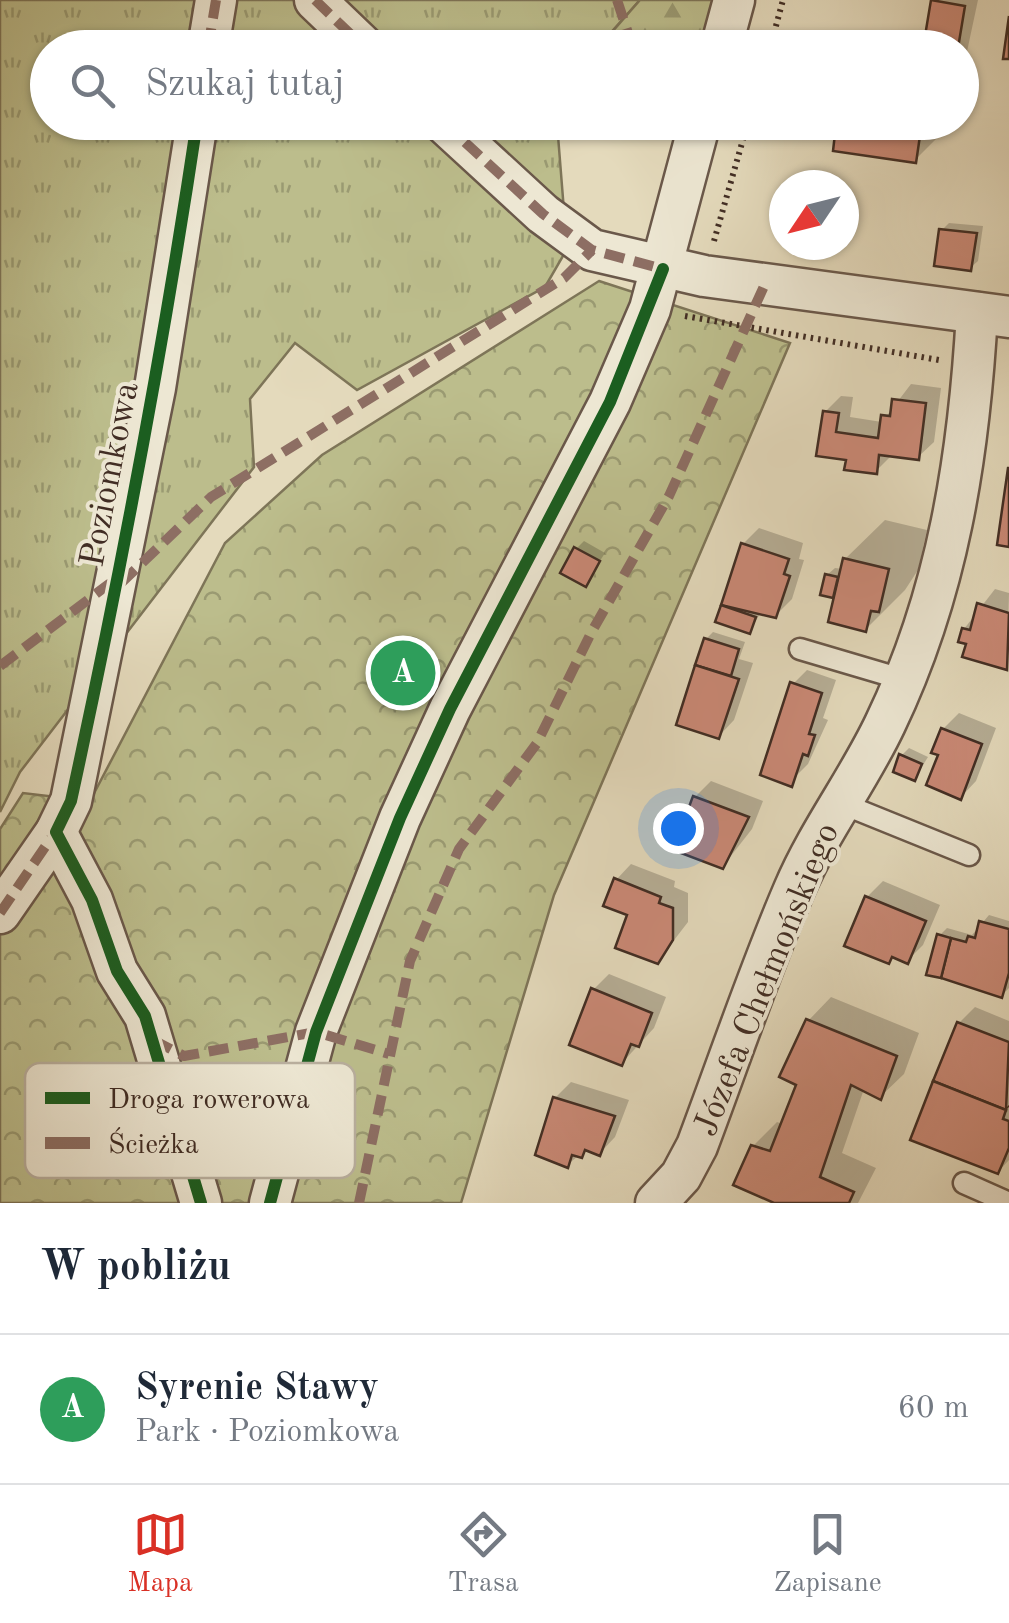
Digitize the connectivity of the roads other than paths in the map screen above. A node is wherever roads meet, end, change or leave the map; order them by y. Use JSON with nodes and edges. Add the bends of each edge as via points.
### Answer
{"nodes":[{"id":1,"x":216,"y":0,"type":"edge"},
{"id":2,"x":315,"y":0,"type":"edge"},
{"id":3,"x":734,"y":0,"type":"edge"},
{"id":4,"x":211,"y":30,"type":"edge"},
{"id":5,"x":346,"y":30,"type":"edge"},
{"id":6,"x":726,"y":30,"type":"edge"},
{"id":7,"x":194,"y":140,"type":"edge"},
{"id":8,"x":462,"y":140,"type":"edge"},
{"id":9,"x":695,"y":140,"type":"edge"},
{"id":10,"x":663,"y":269,"type":"junction"},
{"id":11,"x":993,"y":315,"type":"edge"},
{"id":12,"x":800,"y":648,"type":"dead end"},
{"id":13,"x":905,"y":680,"type":"junction"},
{"id":14,"x":838,"y":802,"type":"junction"},
{"id":15,"x":56,"y":832,"type":"junction"},
{"id":16,"x":969,"y":855,"type":"dead end"},
{"id":17,"x":0,"y":912,"type":"edge"},
{"id":18,"x":159,"y":1063,"type":"edge"},
{"id":19,"x":308,"y":1063,"type":"edge"},
{"id":20,"x":194,"y":1178,"type":"edge"},
{"id":21,"x":277,"y":1178,"type":"edge"},
{"id":22,"x":964,"y":1183,"type":"dead end"},
{"id":23,"x":202,"y":1203,"type":"edge"},
{"id":24,"x":270,"y":1203,"type":"edge"},
{"id":25,"x":656,"y":1203,"type":"edge"},
{"id":26,"x":1009,"y":1203,"type":"edge"}],
"edges":[{"from":1,"to":4,"type":"street"},
{"from":2,"to":5,"type":"street"},
{"from":3,"to":6,"type":"street"},
{"from":7,"to":15,"type":"street","name":"Poziomkowa","via":[[117,586],[71,801]]},
{"from":8,"to":10,"type":"street","via":[[592,250]]},
{"from":9,"to":10,"type":"street"},
{"from":10,"to":11,"type":"street"},
{"from":10,"to":19,"type":"street","via":[[610,402],[400,818]]},
{"from":11,"to":13,"type":"street","name":"Józefa Chełmońskiego","via":[[974,365],[953,527]]},
{"from":12,"to":13,"type":"lane"},
{"from":13,"to":14,"type":"street","name":"Józefa Chełmońskiego"},
{"from":14,"to":16,"type":"lane","name":"Józefa Chełmońskiego"},
{"from":14,"to":25,"type":"street","name":"Józefa Chełmońskiego","via":[[793,891],[696,1146]]},
{"from":15,"to":17,"type":"street","name":"Poziomkowa"},
{"from":15,"to":18,"type":"street","via":[[92,900],[117,971],[145,1016]]},
{"from":20,"to":23,"type":"street"},
{"from":21,"to":24,"type":"street"},
{"from":22,"to":26,"type":"lane"}]}
